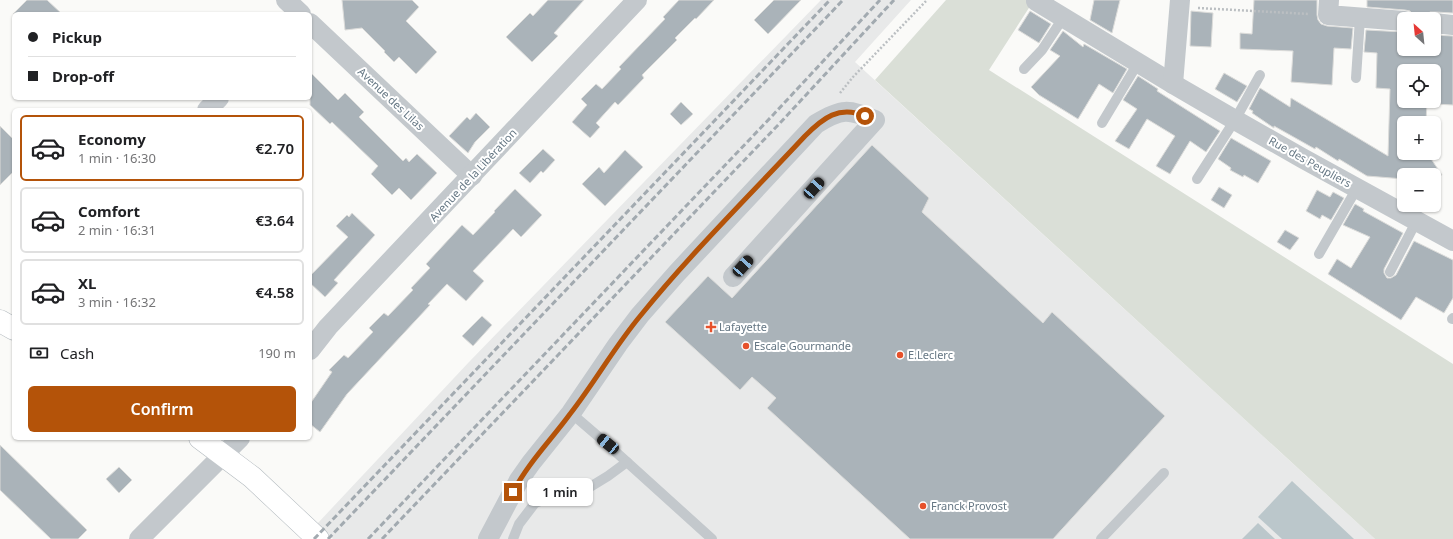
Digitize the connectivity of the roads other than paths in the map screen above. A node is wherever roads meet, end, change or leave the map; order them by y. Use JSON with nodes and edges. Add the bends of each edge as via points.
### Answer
{"nodes":[{"id":1,"x":637,"y":0,"type":"edge"},
{"id":2,"x":1036,"y":1,"type":"edge"},
{"id":3,"x":1179,"y":4,"type":"edge"},
{"id":4,"x":1328,"y":8,"type":"edge"},
{"id":5,"x":1063,"y":18,"type":"junction"},
{"id":6,"x":1360,"y":18,"type":"junction"},
{"id":7,"x":1397,"y":21,"type":"edge"},
{"id":8,"x":312,"y":22,"type":"edge"},
{"id":9,"x":1441,"y":24,"type":"edge"},
{"id":10,"x":1453,"y":25,"type":"edge"},
{"id":11,"x":1138,"y":63,"type":"junction"},
{"id":12,"x":1024,"y":69,"type":"dead end"},
{"id":13,"x":1260,"y":75,"type":"dead end"},
{"id":14,"x":1356,"y":78,"type":"dead end"},
{"id":15,"x":1172,"y":84,"type":"junction"},
{"id":16,"x":217,"y":100,"type":"edge"},
{"id":17,"x":209,"y":108,"type":"edge"},
{"id":18,"x":1235,"y":120,"type":"junction"},
{"id":19,"x":1102,"y":123,"type":"dead end"},
{"id":20,"x":472,"y":176,"type":"junction"},
{"id":21,"x":1197,"y":179,"type":"dead end"},
{"id":22,"x":1357,"y":188,"type":"junction"},
{"id":23,"x":1417,"y":220,"type":"junction"},
{"id":24,"x":1452,"y":237,"type":"edge"},
{"id":25,"x":1319,"y":254,"type":"dead end"},
{"id":26,"x":1390,"y":272,"type":"dead end"},
{"id":27,"x":733,"y":277,"type":"dead end"},
{"id":28,"x":312,"y":347,"type":"edge"},
{"id":29,"x":571,"y":414,"type":"junction"},
{"id":30,"x":203,"y":440,"type":"edge"},
{"id":31,"x":238,"y":440,"type":"edge"},
{"id":32,"x":223,"y":455,"type":"junction"},
{"id":33,"x":627,"y":462,"type":"junction"},
{"id":34,"x":1164,"y":473,"type":"dead end"},
{"id":35,"x":139,"y":539,"type":"edge"},
{"id":36,"x":318,"y":539,"type":"edge"},
{"id":37,"x":488,"y":539,"type":"edge"},
{"id":38,"x":513,"y":539,"type":"edge"},
{"id":39,"x":712,"y":539,"type":"edge"},
{"id":40,"x":1101,"y":539,"type":"edge"}],
"edges":[{"from":1,"to":20,"type":"street","name":"Avenue de la Libération"},
{"from":2,"to":5,"type":"street","name":"Rue des Peupliers"},
{"from":3,"to":15,"type":"street"},
{"from":4,"to":6,"type":"street"},
{"from":5,"to":11,"type":"street","name":"Rue des Peupliers"},
{"from":5,"to":12,"type":"lane","via":[[1042,50]]},
{"from":6,"to":7,"type":"street"},
{"from":6,"to":14,"type":"lane"},
{"from":8,"to":20,"type":"street","name":"Avenue des Lilas"},
{"from":9,"to":10,"type":"street"},
{"from":11,"to":15,"type":"street","name":"Rue des Peupliers"},
{"from":11,"to":19,"type":"lane"},
{"from":13,"to":18,"type":"lane"},
{"from":15,"to":18,"type":"street","name":"Rue des Peupliers"},
{"from":16,"to":17,"type":"street"},
{"from":18,"to":21,"type":"lane"},
{"from":18,"to":22,"type":"street","name":"Rue des Peupliers"},
{"from":20,"to":28,"type":"street","name":"Avenue de la Libération","via":[[328,327]]},
{"from":22,"to":23,"type":"street","name":"Rue des Peupliers"},
{"from":22,"to":25,"type":"lane"},
{"from":23,"to":24,"type":"street","name":"Rue des Peupliers"},
{"from":23,"to":26,"type":"lane"},
{"from":27,"to":29,"type":"street","via":[[875,120],[855,112],[842,112],[828,116],[816,124],[672,278],[618,344]]},
{"from":29,"to":33,"type":"lane"},
{"from":29,"to":37,"type":"street","via":[[519,480]]},
{"from":30,"to":32,"type":"street"},
{"from":31,"to":32,"type":"street"},
{"from":32,"to":35,"type":"street"},
{"from":32,"to":36,"type":"street","via":[[252,477]]},
{"from":33,"to":38,"type":"lane","via":[[590,487],[558,494],[535,503],[519,524]]},
{"from":33,"to":39,"type":"lane"},
{"from":34,"to":40,"type":"lane"}]}
